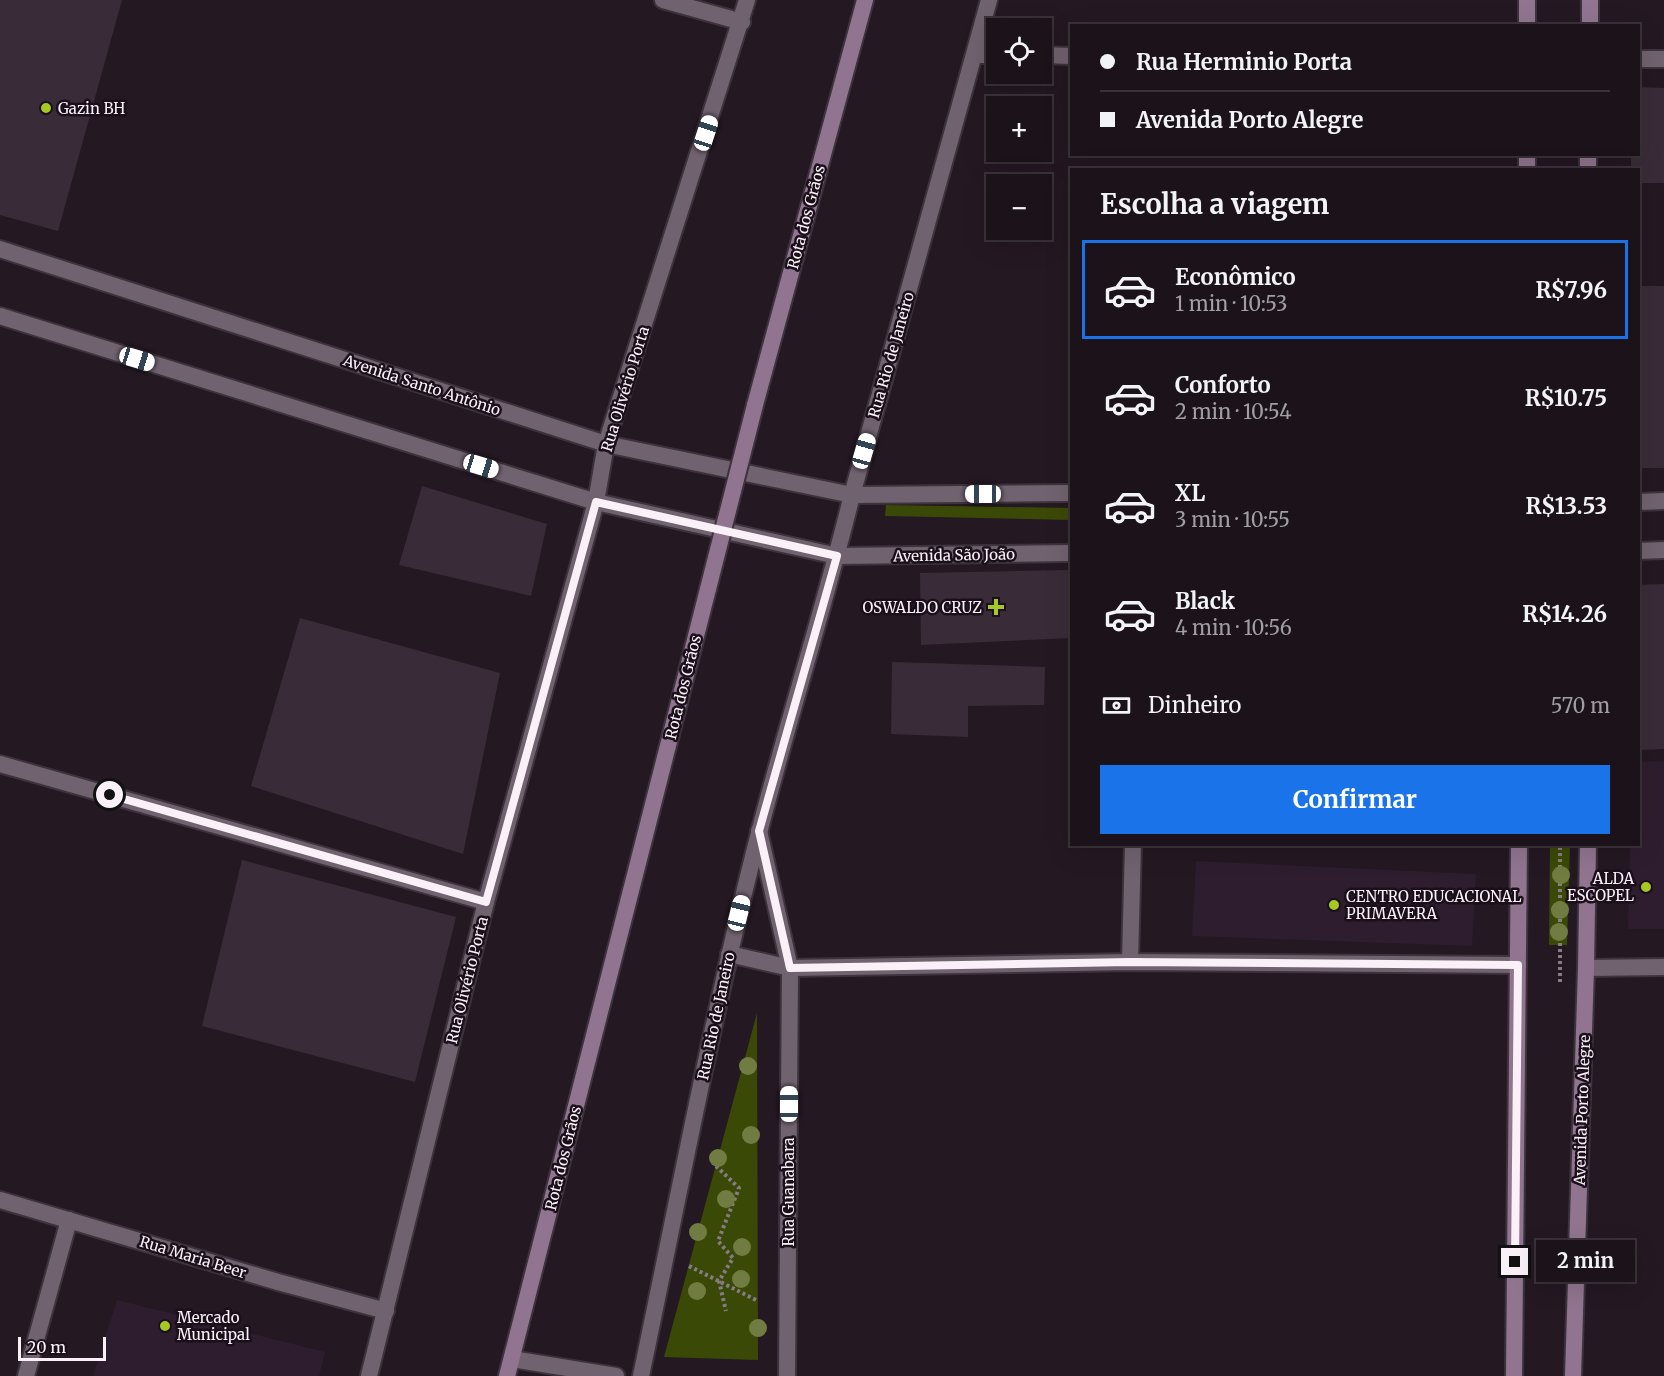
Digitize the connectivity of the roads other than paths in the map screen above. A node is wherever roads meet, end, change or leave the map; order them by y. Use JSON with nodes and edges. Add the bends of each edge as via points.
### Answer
{"nodes":[{"id":1,"x":663,"y":0,"type":"edge"},
{"id":2,"x":747,"y":0,"type":"edge"},
{"id":3,"x":865,"y":0,"type":"edge"},
{"id":4,"x":989,"y":0,"type":"edge"},
{"id":5,"x":1527,"y":0,"type":"edge"},
{"id":6,"x":1590,"y":0,"type":"edge"},
{"id":7,"x":742,"y":22,"type":"junction"},
{"id":8,"x":1527,"y":24,"type":"edge"},
{"id":9,"x":1590,"y":24,"type":"edge"},
{"id":10,"x":975,"y":55,"type":"junction"},
{"id":11,"x":986,"y":55,"type":"edge"},
{"id":12,"x":1052,"y":55,"type":"edge"},
{"id":13,"x":1070,"y":56,"type":"edge"},
{"id":14,"x":1640,"y":59,"type":"edge"},
{"id":15,"x":1664,"y":59,"type":"edge"},
{"id":16,"x":0,"y":249,"type":"edge"},
{"id":17,"x":0,"y":316,"type":"edge"},
{"id":18,"x":606,"y":444,"type":"junction"},
{"id":19,"x":1070,"y":493,"type":"edge"},
{"id":20,"x":852,"y":495,"type":"junction"},
{"id":21,"x":1664,"y":501,"type":"edge"},
{"id":22,"x":596,"y":502,"type":"junction"},
{"id":23,"x":1640,"y":502,"type":"edge"},
{"id":24,"x":1640,"y":550,"type":"edge"},
{"id":25,"x":1664,"y":550,"type":"edge"},
{"id":26,"x":1070,"y":553,"type":"edge"},
{"id":27,"x":837,"y":556,"type":"junction"},
{"id":28,"x":0,"y":764,"type":"edge"},
{"id":29,"x":759,"y":831,"type":"junction"},
{"id":30,"x":1133,"y":846,"type":"edge"},
{"id":31,"x":1519,"y":846,"type":"edge"},
{"id":32,"x":1588,"y":846,"type":"edge"},
{"id":33,"x":486,"y":902,"type":"junction"},
{"id":34,"x":729,"y":954,"type":"junction"},
{"id":35,"x":1130,"y":962,"type":"junction"},
{"id":36,"x":1518,"y":965,"type":"junction"},
{"id":37,"x":1664,"y":967,"type":"edge"},
{"id":38,"x":790,"y":968,"type":"junction"},
{"id":39,"x":1586,"y":968,"type":"junction"},
{"id":40,"x":0,"y":1200,"type":"edge"},
{"id":41,"x":69,"y":1220,"type":"junction"},
{"id":42,"x":386,"y":1311,"type":"junction"},
{"id":43,"x":512,"y":1359,"type":"junction"},
{"id":44,"x":26,"y":1376,"type":"edge"},
{"id":45,"x":369,"y":1376,"type":"edge"},
{"id":46,"x":507,"y":1376,"type":"edge"},
{"id":47,"x":616,"y":1376,"type":"edge"},
{"id":48,"x":641,"y":1376,"type":"edge"},
{"id":49,"x":787,"y":1376,"type":"edge"},
{"id":50,"x":1514,"y":1376,"type":"edge"},
{"id":51,"x":1573,"y":1376,"type":"edge"}],
"edges":[{"from":1,"to":7,"type":"street"},
{"from":2,"to":7,"type":"street","name":"Rua Olivério Porta"},
{"from":3,"to":43,"type":"main road","name":"Rota dos Grãos","bridge":true,"via":[[755,405]]},
{"from":4,"to":10,"type":"street","name":"Rua Rio de Janeiro"},
{"from":5,"to":8,"type":"main road"},
{"from":6,"to":9,"type":"main road"},
{"from":7,"to":18,"type":"street","name":"Rua Olivério Porta"},
{"from":10,"to":11,"type":"street"},
{"from":10,"to":20,"type":"street","name":"Rua Rio de Janeiro"},
{"from":12,"to":13,"type":"street"},
{"from":14,"to":15,"type":"street"},
{"from":16,"to":18,"type":"street","name":"Avenida Santo Antônio"},
{"from":17,"to":22,"type":"street"},
{"from":18,"to":20,"type":"street","name":"Avenida Santo Antônio"},
{"from":18,"to":22,"type":"street","name":"Rua Olivério Porta"},
{"from":19,"to":20,"type":"street"},
{"from":20,"to":27,"type":"street","name":"Rua Rio de Janeiro"},
{"from":21,"to":23,"type":"street"},
{"from":22,"to":27,"type":"street"},
{"from":22,"to":33,"type":"street","name":"Rua Olivério Porta"},
{"from":24,"to":25,"type":"street"},
{"from":26,"to":27,"type":"street","name":"Avenida São João"},
{"from":27,"to":29,"type":"street","name":"Rua Rio de Janeiro"},
{"from":28,"to":33,"type":"street"},
{"from":29,"to":34,"type":"street","name":"Rua Rio de Janeiro"},
{"from":29,"to":38,"type":"street","name":"Rua Guanabara"},
{"from":30,"to":35,"type":"street"},
{"from":31,"to":36,"type":"main road"},
{"from":32,"to":39,"type":"main road","name":"Avenida Porto Alegre"},
{"from":33,"to":42,"type":"street","name":"Rua Olivério Porta"},
{"from":34,"to":38,"type":"street"},
{"from":34,"to":48,"type":"street","name":"Rua Rio de Janeiro"},
{"from":35,"to":36,"type":"street"},
{"from":35,"to":38,"type":"street"},
{"from":36,"to":50,"type":"main road"},
{"from":37,"to":39,"type":"street"},
{"from":38,"to":49,"type":"street","name":"Rua Guanabara"},
{"from":39,"to":51,"type":"main road","name":"Avenida Porto Alegre"},
{"from":40,"to":41,"type":"street","name":"Rua Maria Beer"},
{"from":41,"to":42,"type":"street","name":"Rua Maria Beer"},
{"from":41,"to":44,"type":"street"},
{"from":42,"to":45,"type":"street","name":"Rua Olivério Porta"},
{"from":43,"to":46,"type":"main road","name":"Rota dos Grãos"},
{"from":43,"to":47,"type":"street"}]}
